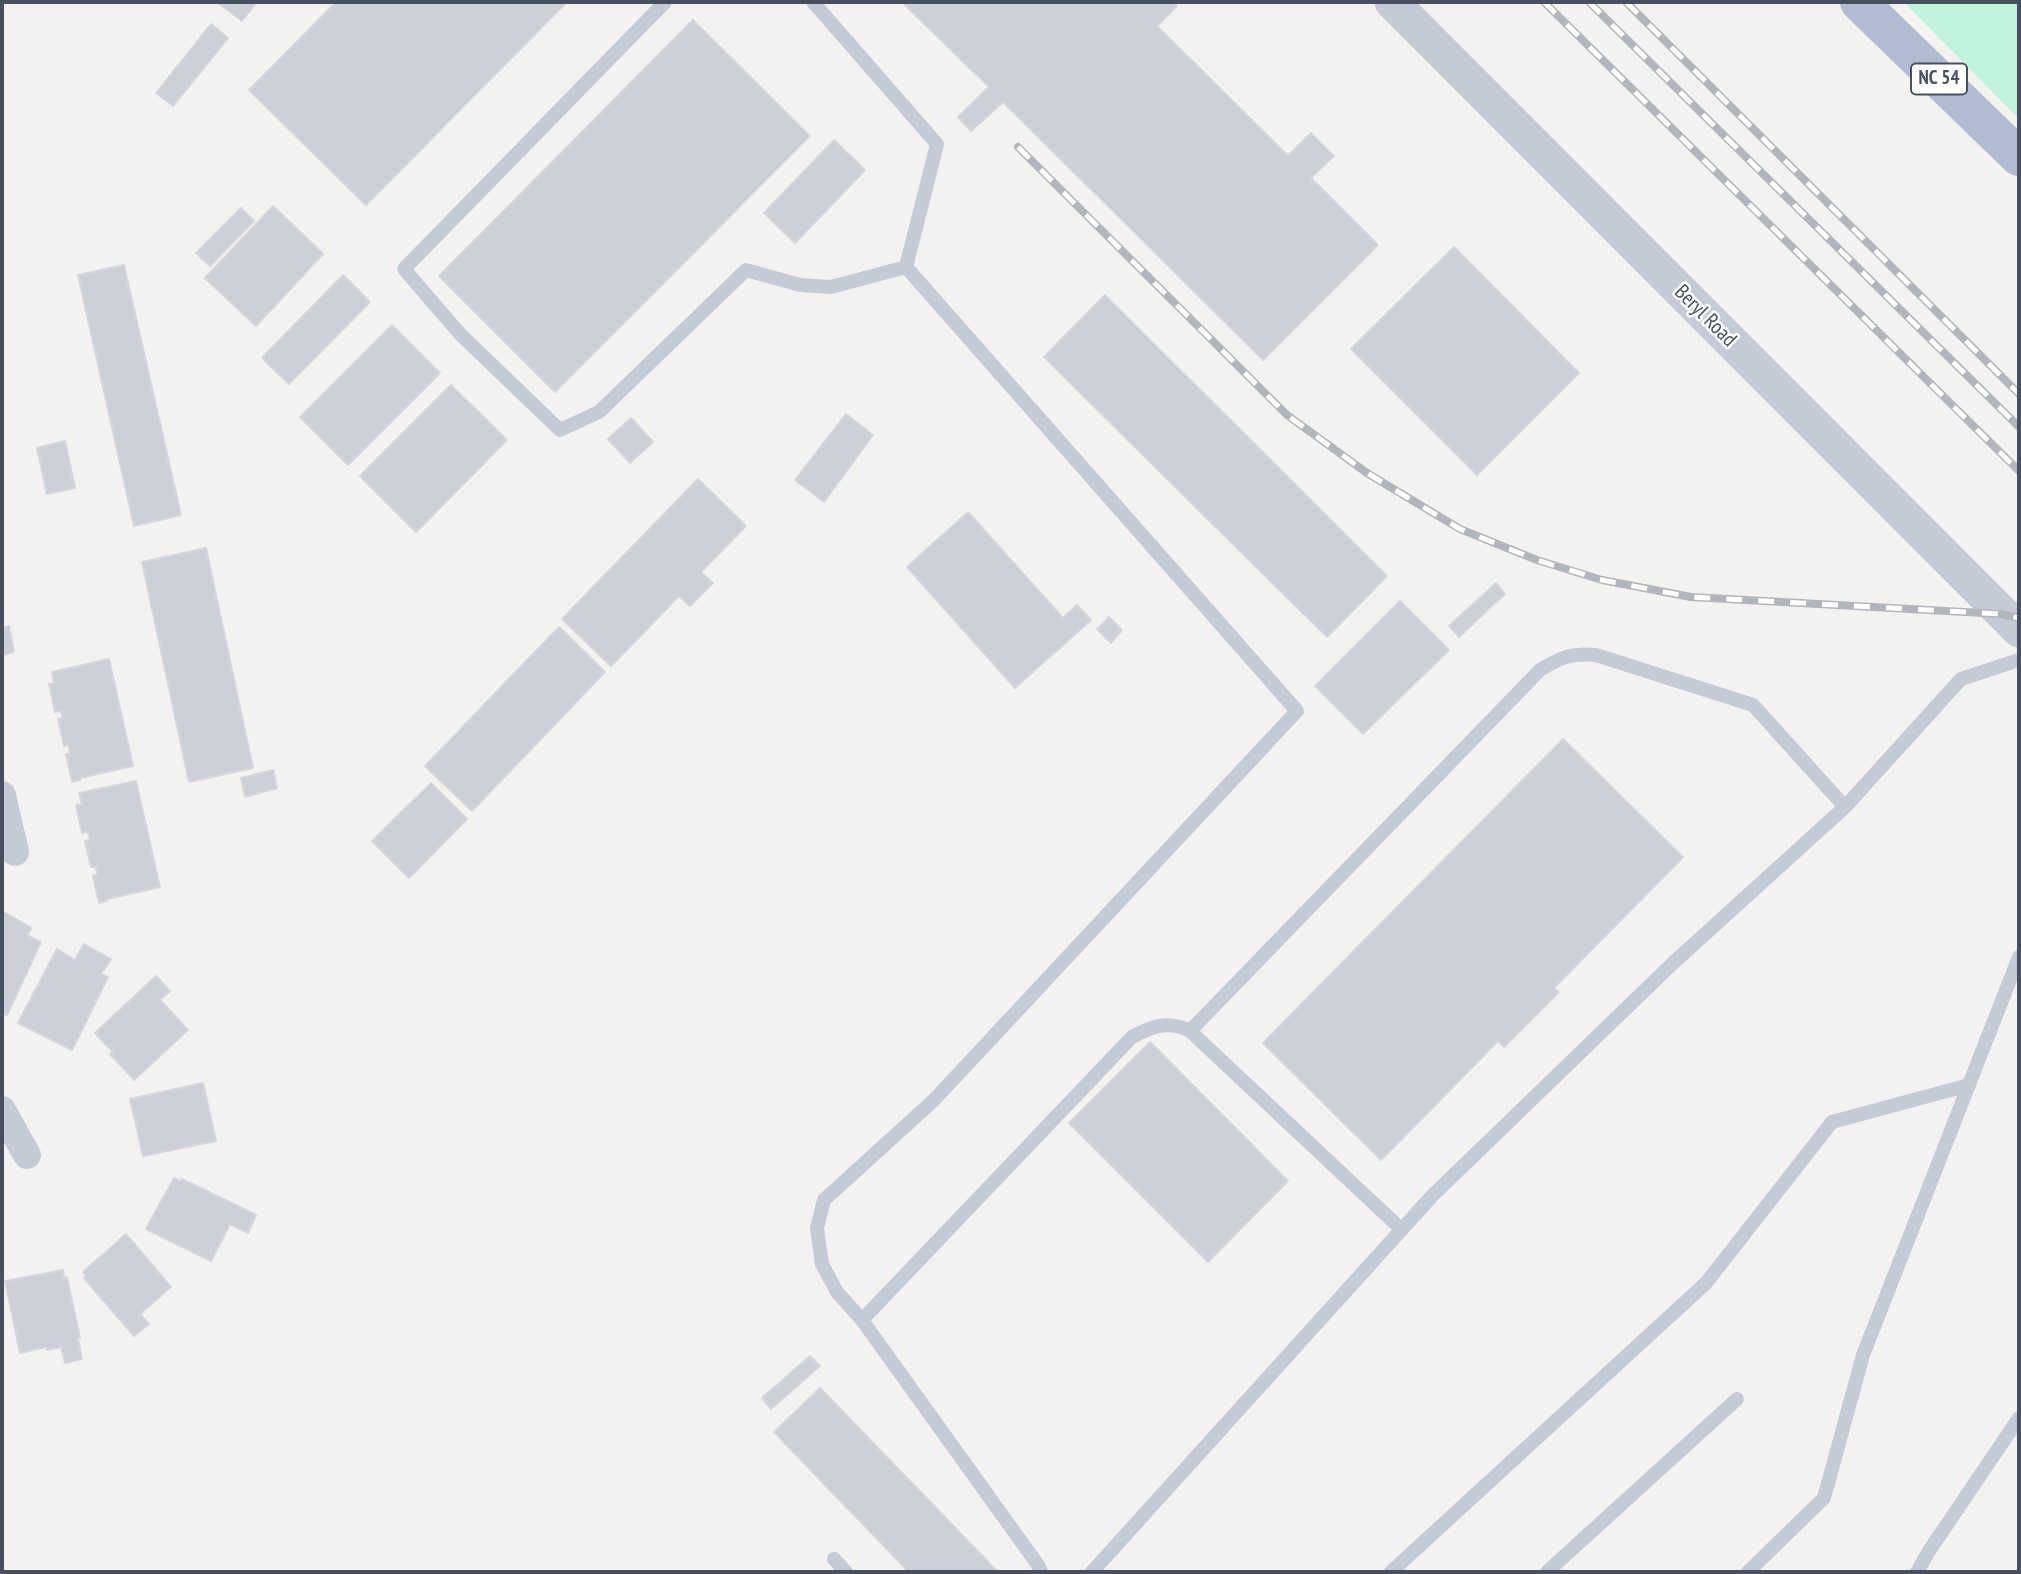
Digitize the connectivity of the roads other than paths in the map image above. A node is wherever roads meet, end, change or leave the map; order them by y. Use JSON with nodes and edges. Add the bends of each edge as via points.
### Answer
{"nodes":[{"id":1,"x":665,"y":2,"type":"edge"},
{"id":2,"x":814,"y":2,"type":"edge"},
{"id":3,"x":1392,"y":2,"type":"edge"},
{"id":4,"x":1859,"y":2,"type":"edge"},
{"id":5,"x":2019,"y":157,"type":"edge"},
{"id":6,"x":906,"y":267,"type":"junction"},
{"id":7,"x":2019,"y":630,"type":"edge"},
{"id":8,"x":2019,"y":660,"type":"edge"},
{"id":9,"x":2,"y":795,"type":"edge"},
{"id":10,"x":1845,"y":807,"type":"junction"},
{"id":11,"x":15,"y":852,"type":"dead end"},
{"id":12,"x":2019,"y":957,"type":"edge"},
{"id":13,"x":1190,"y":1031,"type":"junction"},
{"id":14,"x":1969,"y":1086,"type":"junction"},
{"id":15,"x":2,"y":1110,"type":"edge"},
{"id":16,"x":27,"y":1155,"type":"dead end"},
{"id":17,"x":1401,"y":1229,"type":"junction"},
{"id":18,"x":862,"y":1320,"type":"junction"},
{"id":19,"x":1737,"y":1399,"type":"dead end"},
{"id":20,"x":2019,"y":1418,"type":"edge"},
{"id":21,"x":834,"y":1559,"type":"dead end"},
{"id":22,"x":846,"y":1572,"type":"edge"},
{"id":23,"x":1041,"y":1572,"type":"edge"},
{"id":24,"x":1092,"y":1572,"type":"edge"},
{"id":25,"x":1391,"y":1572,"type":"edge"},
{"id":26,"x":1547,"y":1572,"type":"edge"},
{"id":27,"x":1748,"y":1572,"type":"edge"},
{"id":28,"x":1917,"y":1572,"type":"edge"}],
"edges":[{"from":1,"to":6,"type":"lane","via":[[404,269],[460,334],[560,430],[598,412],[746,270],[800,285],[831,287]]},
{"from":2,"to":6,"type":"lane","via":[[937,144]]},
{"from":3,"to":7,"type":"street","name":"Beryl Road"},
{"from":4,"to":5,"type":"main road","number":"NC 54"},
{"from":6,"to":18,"type":"lane","via":[[1297,711],[934,1100],[824,1200],[817,1228],[822,1264],[837,1292]]},
{"from":8,"to":10,"type":"lane","via":[[1961,679]]},
{"from":9,"to":11,"type":"street"},
{"from":10,"to":13,"type":"lane","via":[[1753,705],[1596,655],[1559,658],[1540,670]]},
{"from":10,"to":17,"type":"lane","via":[[1672,964]]},
{"from":12,"to":14,"type":"lane"},
{"from":13,"to":17,"type":"lane"},
{"from":13,"to":18,"type":"lane","via":[[1161,1025],[1132,1037]]},
{"from":14,"to":25,"type":"lane","via":[[1832,1122],[1706,1283]]},
{"from":14,"to":27,"type":"lane","via":[[1863,1354],[1824,1498]]},
{"from":15,"to":16,"type":"street"},
{"from":17,"to":24,"type":"lane"},
{"from":18,"to":23,"type":"lane"},
{"from":19,"to":26,"type":"lane"},
{"from":20,"to":28,"type":"lane"},
{"from":21,"to":22,"type":"lane"}]}
